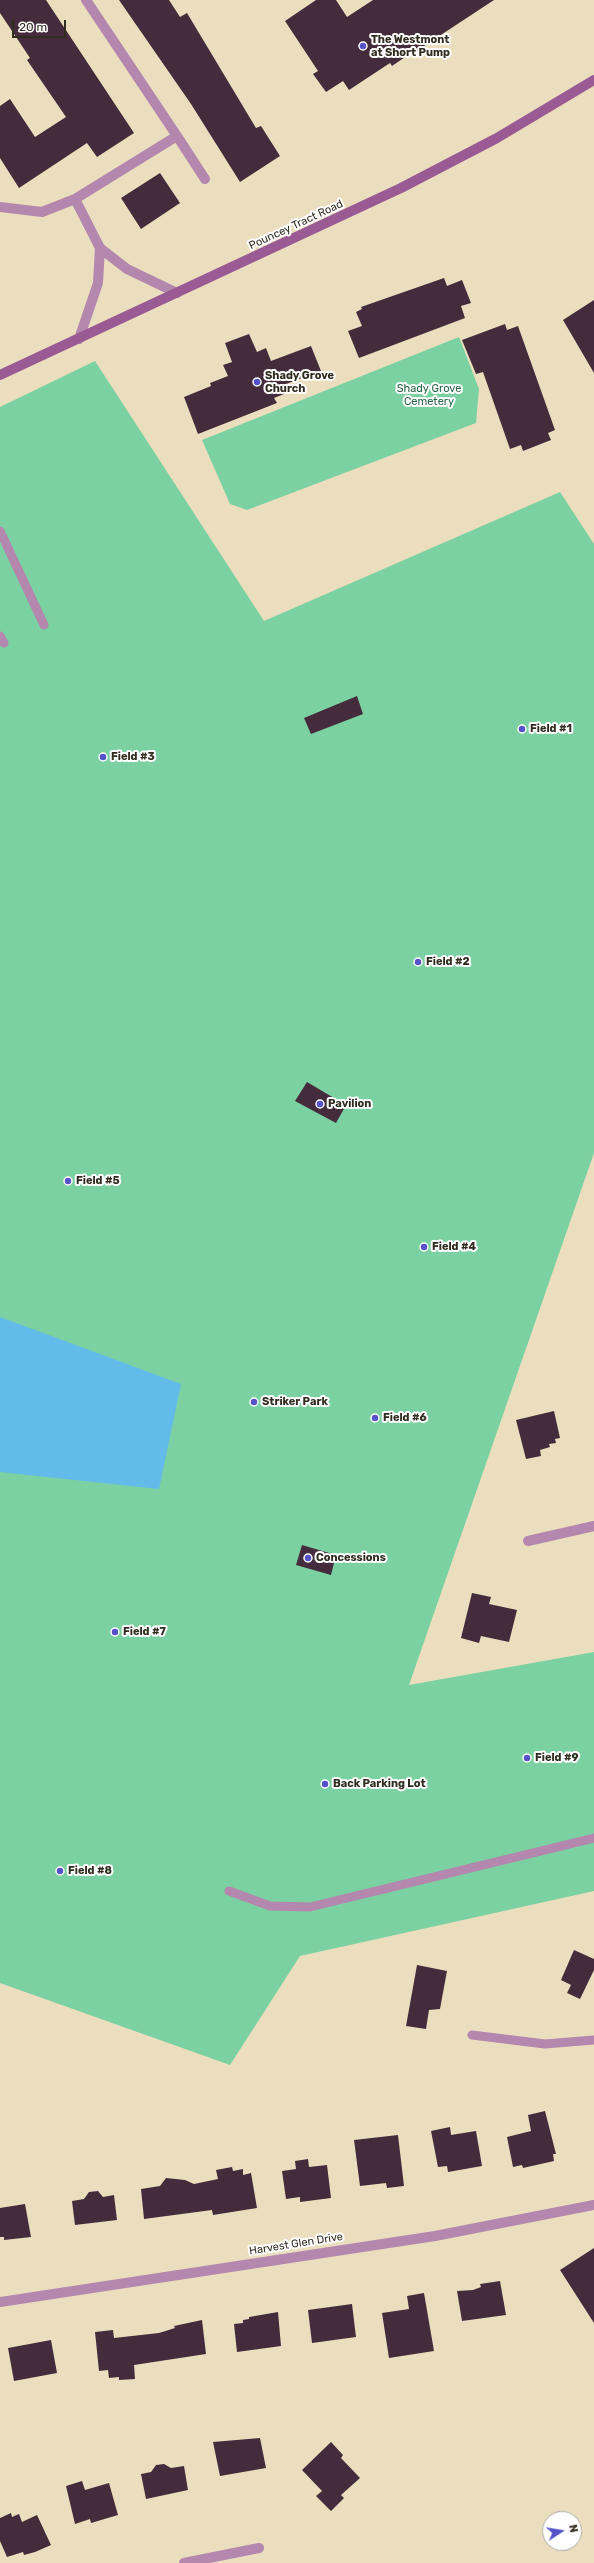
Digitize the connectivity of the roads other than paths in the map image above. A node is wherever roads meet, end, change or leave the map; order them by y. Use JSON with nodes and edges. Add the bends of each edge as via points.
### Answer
{"nodes":[{"id":1,"x":86,"y":0,"type":"edge"},
{"id":2,"x":594,"y":80,"type":"edge"},
{"id":3,"x":177,"y":136,"type":"junction"},
{"id":4,"x":205,"y":179,"type":"dead end"},
{"id":5,"x":75,"y":199,"type":"junction"},
{"id":6,"x":0,"y":207,"type":"edge"},
{"id":7,"x":100,"y":248,"type":"junction"},
{"id":8,"x":177,"y":293,"type":"junction"},
{"id":9,"x":79,"y":339,"type":"junction"},
{"id":10,"x":0,"y":375,"type":"edge"},
{"id":11,"x":0,"y":531,"type":"edge"},
{"id":12,"x":44,"y":624,"type":"dead end"},
{"id":13,"x":594,"y":1526,"type":"edge"},
{"id":14,"x":528,"y":1541,"type":"dead end"},
{"id":15,"x":594,"y":1838,"type":"edge"},
{"id":16,"x":229,"y":1891,"type":"dead end"},
{"id":17,"x":472,"y":2035,"type":"dead end"},
{"id":18,"x":594,"y":2040,"type":"edge"},
{"id":19,"x":594,"y":2205,"type":"edge"},
{"id":20,"x":0,"y":2302,"type":"edge"},
{"id":21,"x":259,"y":2548,"type":"dead end"},
{"id":22,"x":184,"y":2563,"type":"edge"}],
"edges":[{"from":1,"to":3,"type":"street"},
{"from":2,"to":8,"type":"main road","name":"Pouncey Tract Road","via":[[497,138],[401,188]]},
{"from":3,"to":4,"type":"street"},
{"from":3,"to":5,"type":"street"},
{"from":5,"to":6,"type":"street","via":[[42,212]]},
{"from":5,"to":7,"type":"street"},
{"from":7,"to":8,"type":"street","via":[[128,269]]},
{"from":7,"to":9,"type":"street","via":[[98,283]]},
{"from":8,"to":9,"type":"main road","name":"Pouncey Tract Road"},
{"from":9,"to":10,"type":"main road","name":"Pouncey Tract Road"},
{"from":11,"to":12,"type":"lane"},
{"from":13,"to":14,"type":"street"},
{"from":15,"to":16,"type":"lane","via":[[310,1907],[270,1906]]},
{"from":17,"to":18,"type":"lane","via":[[545,2044]]},
{"from":19,"to":20,"type":"street","name":"Harvest Glen Drive","via":[[435,2236]]},
{"from":21,"to":22,"type":"street"}]}
